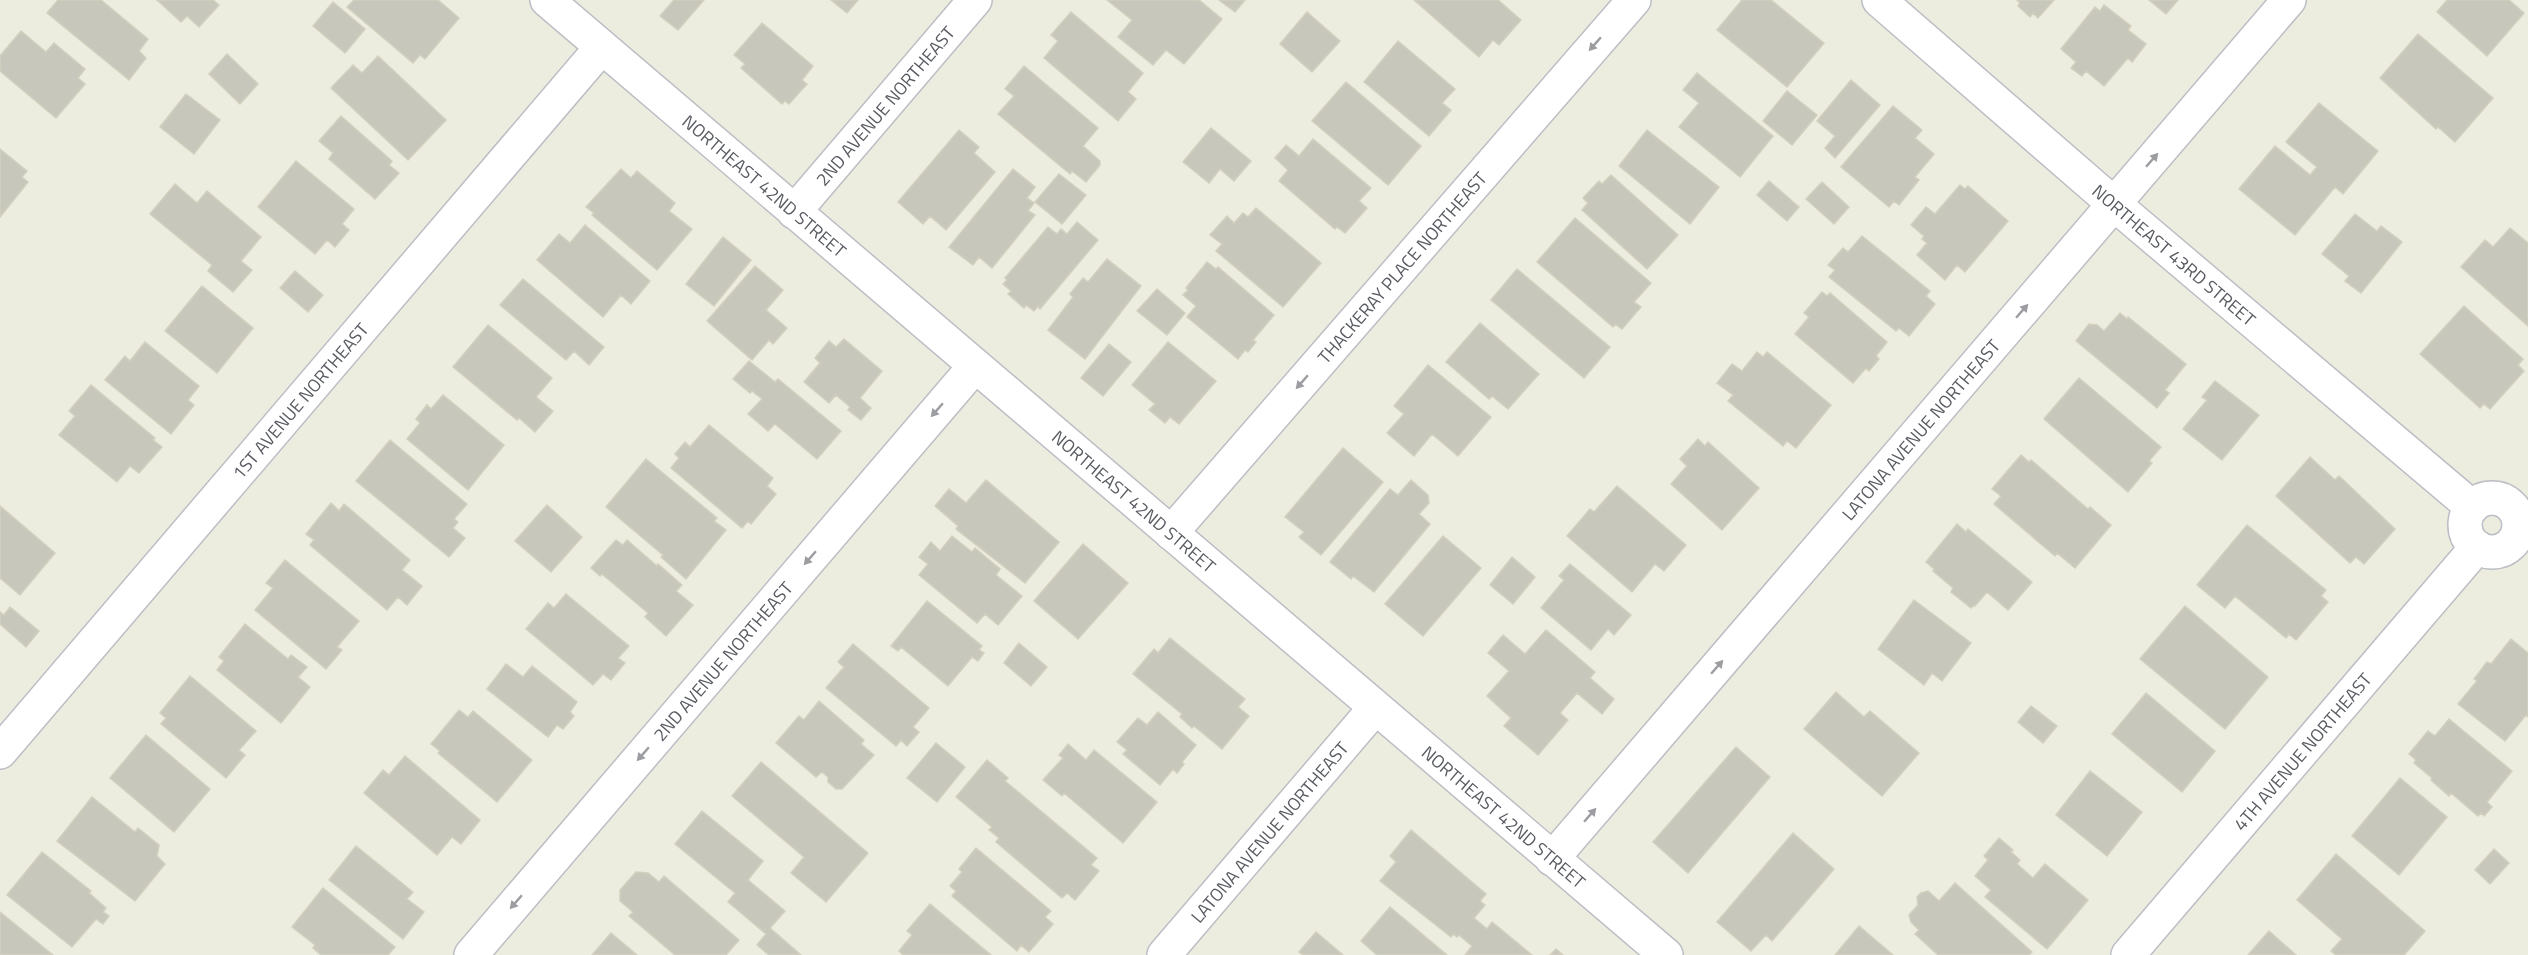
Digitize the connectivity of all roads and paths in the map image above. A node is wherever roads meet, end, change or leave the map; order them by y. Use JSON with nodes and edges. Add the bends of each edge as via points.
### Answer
{"nodes":[{"id":1,"x":547,"y":0,"type":"edge"},
{"id":2,"x":975,"y":0,"type":"edge"},
{"id":3,"x":1634,"y":0,"type":"edge"},
{"id":4,"x":1879,"y":0,"type":"edge"},
{"id":5,"x":2289,"y":0,"type":"edge"},
{"id":6,"x":601,"y":48,"type":"junction"},
{"id":7,"x":2114,"y":204,"type":"junction"},
{"id":8,"x":794,"y":212,"type":"junction"},
{"id":9,"x":975,"y":366,"type":"junction"},
{"id":10,"x":2520,"y":497,"type":"edge"},
{"id":11,"x":2472,"y":507,"type":"junction"},
{"id":12,"x":1171,"y":533,"type":"junction"},
{"id":13,"x":2477,"y":547,"type":"junction"},
{"id":14,"x":2521,"y":547,"type":"edge"},
{"id":15,"x":1375,"y":708,"type":"junction"},
{"id":16,"x":0,"y":752,"type":"edge"},
{"id":17,"x":1552,"y":859,"type":"junction"},
{"id":18,"x":471,"y":955,"type":"edge"},
{"id":19,"x":1164,"y":955,"type":"edge"},
{"id":20,"x":1666,"y":955,"type":"edge"},
{"id":21,"x":2128,"y":955,"type":"edge"}],
"edges":[{"from":1,"to":6,"type":"street","name":"NORTHEAST 42ND STREET"},
{"from":2,"to":8,"type":"street","name":"2ND AVENUE NORTHEAST"},
{"from":3,"to":12,"type":"street","name":"THACKERAY PLACE NORTHEAST","one_way":true},
{"from":4,"to":7,"type":"street","name":"NORTHEAST 43RD STREET"},
{"from":7,"to":5,"type":"street","name":"LATONA AVENUE NORTHEAST","one_way":true},
{"from":6,"to":8,"type":"street","name":"NORTHEAST 42ND STREET"},
{"from":6,"to":16,"type":"street","name":"1ST AVENUE NORTHEAST"},
{"from":7,"to":11,"type":"street","name":"NORTHEAST 43RD STREET"},
{"from":17,"to":7,"type":"street","name":"LATONA AVENUE NORTHEAST","one_way":true},
{"from":8,"to":9,"type":"street","name":"NORTHEAST 42ND STREET"},
{"from":9,"to":12,"type":"street","name":"NORTHEAST 42ND STREET"},
{"from":9,"to":18,"type":"street","name":"2ND AVENUE NORTHEAST","one_way":true},
{"from":10,"to":11,"type":"street","via":[[2491,498]]},
{"from":10,"to":14,"type":"street"},
{"from":11,"to":13,"type":"street","via":[[2465,527]]},
{"from":12,"to":15,"type":"street","name":"NORTHEAST 42ND STREET"},
{"from":13,"to":14,"type":"street","via":[[2486,552]]},
{"from":13,"to":21,"type":"street","name":"4TH AVENUE NORTHEAST"},
{"from":15,"to":17,"type":"street","name":"NORTHEAST 42ND STREET"},
{"from":15,"to":19,"type":"street","name":"LATONA AVENUE NORTHEAST"},
{"from":17,"to":20,"type":"street","name":"NORTHEAST 42ND STREET"}]}
